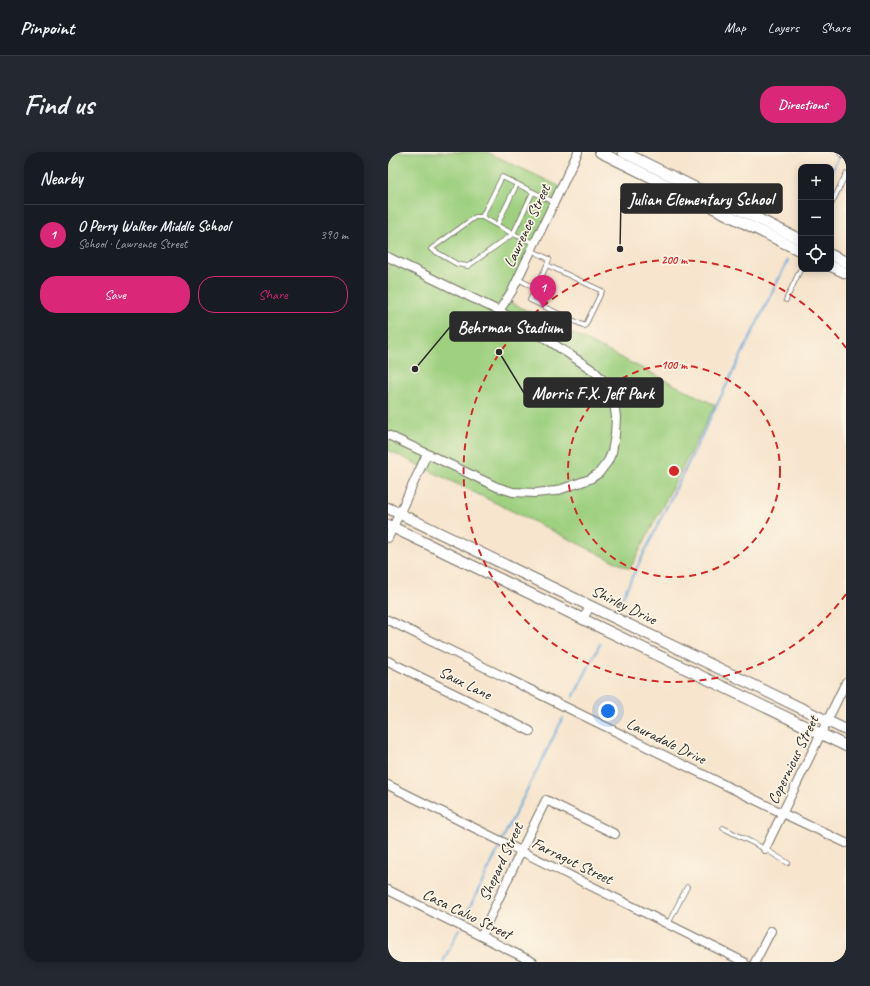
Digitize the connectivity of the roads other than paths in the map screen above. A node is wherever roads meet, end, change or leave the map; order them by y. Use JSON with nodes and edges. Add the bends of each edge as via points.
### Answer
{"nodes":[{"id":1,"x":578,"y":152,"type":"edge"},
{"id":2,"x":600,"y":152,"type":"edge"},
{"id":3,"x":623,"y":152,"type":"edge"},
{"id":4,"x":842,"y":152,"type":"edge"},
{"id":5,"x":846,"y":154,"type":"edge"},
{"id":6,"x":846,"y":174,"type":"edge"},
{"id":7,"x":518,"y":184,"type":"junction"},
{"id":8,"x":684,"y":188,"type":"junction"},
{"id":9,"x":533,"y":192,"type":"junction"},
{"id":10,"x":833,"y":200,"type":"edge"},
{"id":11,"x":554,"y":202,"type":"junction"},
{"id":12,"x":482,"y":217,"type":"junction"},
{"id":13,"x":497,"y":225,"type":"junction"},
{"id":14,"x":513,"y":234,"type":"junction"},
{"id":15,"x":798,"y":239,"type":"edge"},
{"id":16,"x":533,"y":246,"type":"junction"},
{"id":17,"x":798,"y":249,"type":"edge"},
{"id":18,"x":834,"y":256,"type":"edge"},
{"id":19,"x":388,"y":257,"type":"edge"},
{"id":20,"x":846,"y":262,"type":"edge"},
{"id":21,"x":547,"y":265,"type":"junction"},
{"id":22,"x":834,"y":267,"type":"edge"},
{"id":23,"x":799,"y":272,"type":"edge"},
{"id":24,"x":846,"y":273,"type":"edge"},
{"id":25,"x":517,"y":279,"type":"junction"},
{"id":26,"x":535,"y":288,"type":"junction"},
{"id":27,"x":786,"y":300,"type":"dead end"},
{"id":28,"x":499,"y":311,"type":"junction"},
{"id":29,"x":388,"y":435,"type":"edge"},
{"id":30,"x":427,"y":454,"type":"junction"},
{"id":31,"x":388,"y":508,"type":"edge"},
{"id":32,"x":400,"y":513,"type":"junction"},
{"id":33,"x":390,"y":526,"type":"edge"},
{"id":34,"x":388,"y":538,"type":"edge"},
{"id":35,"x":590,"y":606,"type":"junction"},
{"id":36,"x":583,"y":619,"type":"junction"},
{"id":37,"x":388,"y":620,"type":"edge"},
{"id":38,"x":636,"y":628,"type":"junction"},
{"id":39,"x":630,"y":642,"type":"junction"},
{"id":40,"x":388,"y":661,"type":"edge"},
{"id":41,"x":846,"y":682,"type":"edge"},
{"id":42,"x":827,"y":721,"type":"junction"},
{"id":43,"x":846,"y":730,"type":"edge"},
{"id":44,"x":530,"y":731,"type":"dead end"},
{"id":45,"x":821,"y":734,"type":"junction"},
{"id":46,"x":846,"y":746,"type":"edge"},
{"id":47,"x":388,"y":785,"type":"edge"},
{"id":48,"x":782,"y":813,"type":"junction"},
{"id":49,"x":723,"y":828,"type":"dead end"},
{"id":50,"x":615,"y":834,"type":"dead end"},
{"id":51,"x":846,"y":843,"type":"edge"},
{"id":52,"x":765,"y":849,"type":"junction"},
{"id":53,"x":521,"y":851,"type":"junction"},
{"id":54,"x":788,"y":863,"type":"dead end"},
{"id":55,"x":687,"y":888,"type":"dead end"},
{"id":56,"x":388,"y":890,"type":"edge"},
{"id":57,"x":668,"y":924,"type":"junction"},
{"id":58,"x":771,"y":930,"type":"dead end"},
{"id":59,"x":481,"y":936,"type":"junction"},
{"id":60,"x":534,"y":962,"type":"edge"},
{"id":61,"x":744,"y":962,"type":"edge"},
{"id":62,"x":755,"y":962,"type":"edge"}],
"edges":[{"from":1,"to":11,"type":"street","name":"Lawrence Street"},
{"from":2,"to":8,"type":"street"},
{"from":3,"to":8,"type":"street"},
{"from":4,"to":5,"type":"street"},
{"from":6,"to":10,"type":"lane"},
{"from":7,"to":9,"type":"lane"},
{"from":7,"to":12,"type":"lane","via":[[502,177]]},
{"from":7,"to":13,"type":"lane"},
{"from":8,"to":15,"type":"street"},
{"from":8,"to":17,"type":"street"},
{"from":9,"to":11,"type":"lane"},
{"from":9,"to":14,"type":"lane"},
{"from":11,"to":16,"type":"street","name":"Lawrence Street"},
{"from":12,"to":13,"type":"lane"},
{"from":12,"to":14,"type":"lane","via":[[475,217],[431,249],[457,264],[468,266]]},
{"from":13,"to":14,"type":"lane"},
{"from":14,"to":16,"type":"lane"},
{"from":16,"to":21,"type":"lane","via":[[549,259]]},
{"from":16,"to":25,"type":"street","name":"Lawrence Street"},
{"from":18,"to":20,"type":"street"},
{"from":19,"to":28,"type":"street"},
{"from":21,"to":26,"type":"lane"},
{"from":21,"to":26,"type":"lane","via":[[602,291],[585,326],[530,300]]},
{"from":22,"to":24,"type":"street"},
{"from":23,"to":27,"type":"lane"},
{"from":25,"to":26,"type":"lane"},
{"from":25,"to":28,"type":"street","name":"Lawrence Street"},
{"from":28,"to":30,"type":"street","via":[[536,332],[601,378],[614,402],[616,417],[612,452],[608,461],[599,473],[590,479],[556,491],[535,493],[512,492]]},
{"from":29,"to":30,"type":"street"},
{"from":30,"to":32,"type":"street"},
{"from":31,"to":32,"type":"street","name":"Shirley Drive"},
{"from":32,"to":33,"type":"street"},
{"from":32,"to":35,"type":"street","name":"Shirley Drive"},
{"from":33,"to":34,"type":"street"},
{"from":33,"to":36,"type":"street","name":"Shirley Drive"},
{"from":35,"to":36,"type":"street"},
{"from":35,"to":38,"type":"street","name":"Shirley Drive"},
{"from":36,"to":39,"type":"street","name":"Shirley Drive"},
{"from":37,"to":48,"type":"street","name":"Lauradale Drive"},
{"from":38,"to":39,"type":"street"},
{"from":38,"to":42,"type":"street","name":"Shirley Drive"},
{"from":39,"to":45,"type":"street","name":"Shirley Drive"},
{"from":40,"to":44,"type":"street","name":"Saux Lane"},
{"from":41,"to":42,"type":"street","name":"Copernicus Street"},
{"from":42,"to":43,"type":"street","name":"Shirley Drive"},
{"from":42,"to":45,"type":"street","name":"Copernicus Street"},
{"from":45,"to":46,"type":"street","name":"Shirley Drive"},
{"from":45,"to":48,"type":"street","name":"Copernicus Street"},
{"from":47,"to":53,"type":"street","name":"Farragut Street"},
{"from":48,"to":51,"type":"street","name":"Lauradale Drive"},
{"from":48,"to":52,"type":"street","name":"Copernicus Street"},
{"from":49,"to":52,"type":"lane"},
{"from":50,"to":53,"type":"street","name":"Shepard Street","via":[[546,800]]},
{"from":52,"to":54,"type":"lane"},
{"from":53,"to":57,"type":"street","name":"Farragut Street"},
{"from":53,"to":59,"type":"street","name":"Shepard Street"},
{"from":55,"to":57,"type":"lane"},
{"from":56,"to":59,"type":"street","name":"Casa Calvo Street"},
{"from":57,"to":61,"type":"street","name":"Farragut Street"},
{"from":58,"to":62,"type":"street"},
{"from":59,"to":60,"type":"street","name":"Casa Calvo Street"}]}
